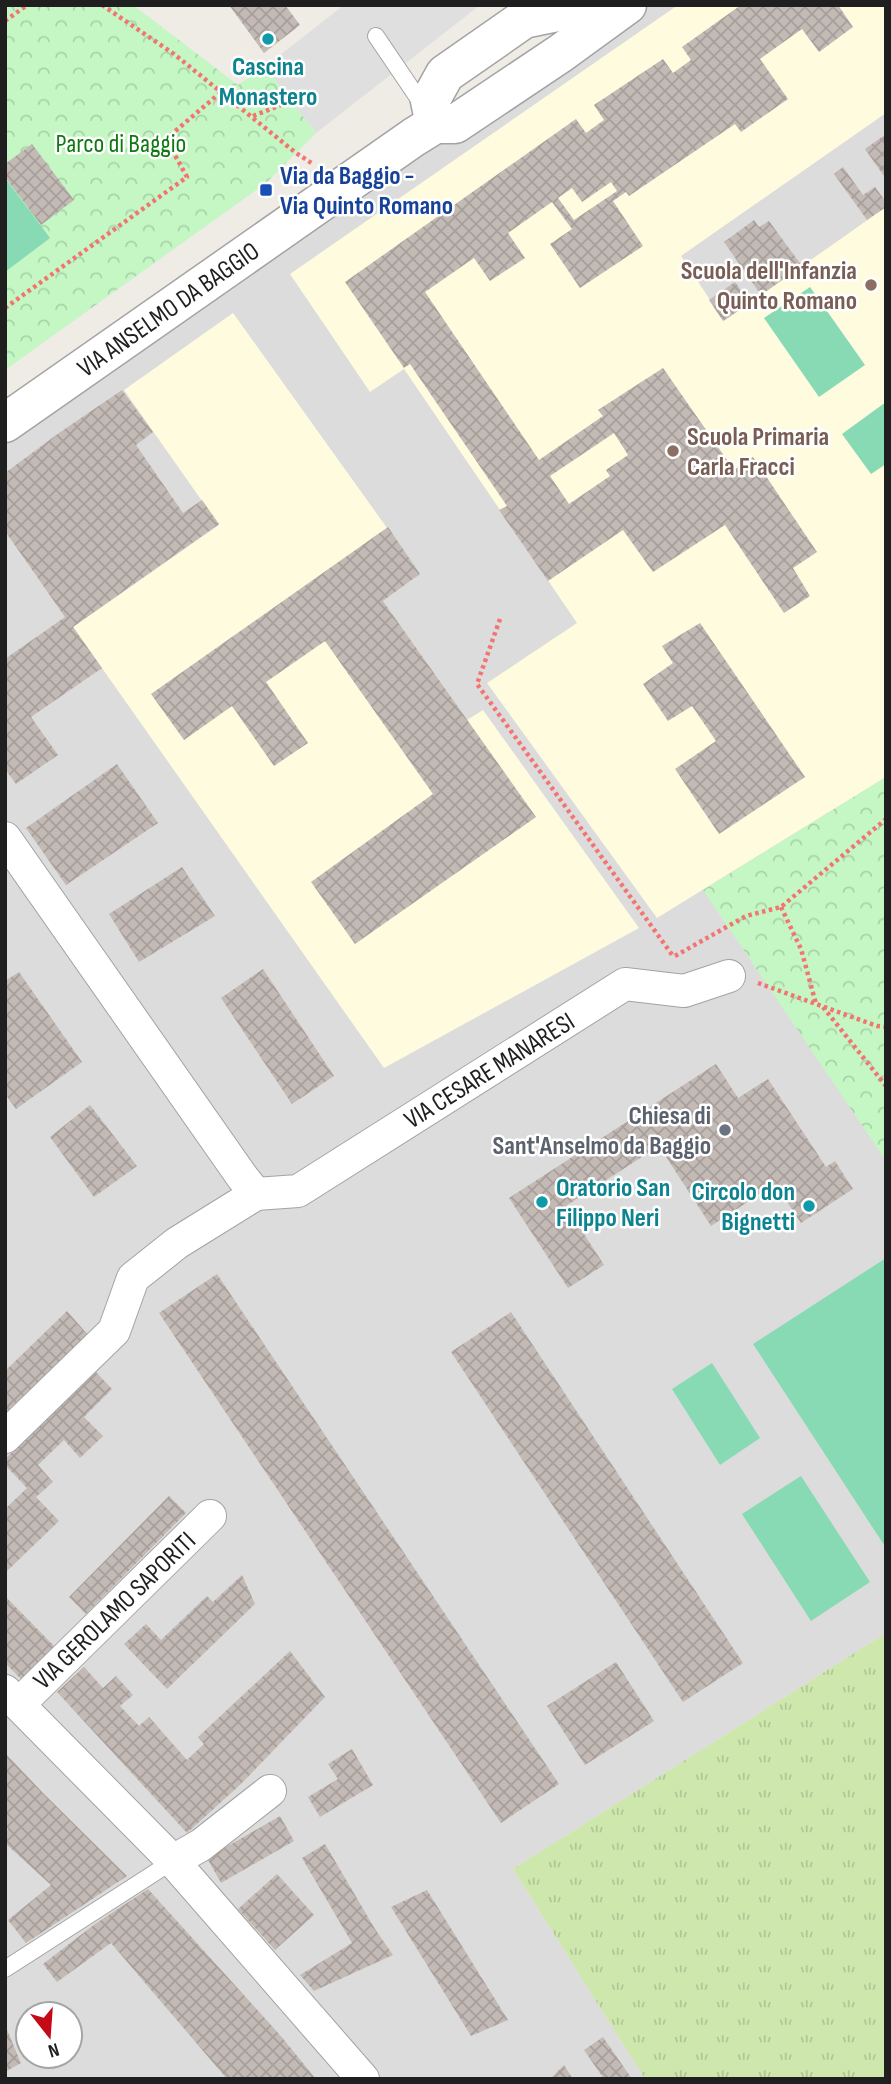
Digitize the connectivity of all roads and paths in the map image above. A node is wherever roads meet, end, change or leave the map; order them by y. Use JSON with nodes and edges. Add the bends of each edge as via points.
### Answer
{"nodes":[{"id":1,"x":27,"y":5,"type":"edge"},
{"id":2,"x":102,"y":5,"type":"edge"},
{"id":3,"x":627,"y":5,"type":"edge"},
{"id":4,"x":576,"y":7,"type":"edge"},
{"id":5,"x":5,"y":21,"type":"edge"},
{"id":6,"x":376,"y":36,"type":"dead end"},
{"id":7,"x":561,"y":53,"type":"junction"},
{"id":8,"x":221,"y":92,"type":"junction"},
{"id":9,"x":291,"y":101,"type":"dead end"},
{"id":10,"x":252,"y":116,"type":"junction"},
{"id":11,"x":435,"y":124,"type":"junction"},
{"id":12,"x":313,"y":164,"type":"dead end"},
{"id":13,"x":5,"y":308,"type":"edge"},
{"id":14,"x":5,"y":423,"type":"edge"},
{"id":15,"x":500,"y":619,"type":"dead end"},
{"id":16,"x":886,"y":819,"type":"edge"},
{"id":17,"x":5,"y":838,"type":"edge"},
{"id":18,"x":781,"y":907,"type":"junction"},
{"id":19,"x":729,"y":976,"type":"joint"},
{"id":20,"x":820,"y":1005,"type":"junction"},
{"id":21,"x":886,"y":1027,"type":"edge"},
{"id":22,"x":886,"y":1086,"type":"edge"},
{"id":23,"x":256,"y":1194,"type":"junction"},
{"id":24,"x":5,"y":1437,"type":"edge"},
{"id":25,"x":210,"y":1516,"type":"dead end"},
{"id":26,"x":12,"y":1698,"type":"edge"},
{"id":27,"x":270,"y":1791,"type":"dead end"},
{"id":28,"x":173,"y":1861,"type":"junction"},
{"id":29,"x":5,"y":1969,"type":"edge"},
{"id":30,"x":363,"y":2079,"type":"edge"}],
"edges":[{"from":1,"to":5,"type":"path"},
{"from":2,"to":8,"type":"path"},
{"from":3,"to":7,"type":"street","name":"VIA ANSELMO DA BAGGIO"},
{"from":4,"to":7,"type":"street"},
{"from":4,"to":11,"type":"street","via":[[524,19],[445,74],[430,101]]},
{"from":6,"to":11,"type":"lane"},
{"from":7,"to":11,"type":"street","name":"VIA ANSELMO DA BAGGIO","via":[[455,124]]},
{"from":8,"to":10,"type":"path"},
{"from":8,"to":13,"type":"path","via":[[166,139],[187,177]]},
{"from":9,"to":10,"type":"path"},
{"from":10,"to":12,"type":"path"},
{"from":11,"to":14,"type":"street","name":"VIA ANSELMO DA BAGGIO"},
{"from":15,"to":18,"type":"path","via":[[477,684],[673,957],[746,916]]},
{"from":16,"to":18,"type":"path"},
{"from":17,"to":23,"type":"street"},
{"from":18,"to":20,"type":"path"},
{"from":19,"to":20,"type":"path"},
{"from":19,"to":23,"type":"street","name":"VIA CESARE MANARESI","via":[[684,991],[625,984],[298,1191]]},
{"from":20,"to":21,"type":"path"},
{"from":20,"to":22,"type":"path"},
{"from":23,"to":24,"type":"street","name":"VIA CESARE MANARESI","via":[[177,1243],[133,1278],[114,1331]]},
{"from":25,"to":26,"type":"street","name":"VIA GEROLAMO SAPORITI"},
{"from":26,"to":28,"type":"street"},
{"from":27,"to":28,"type":"street"},
{"from":28,"to":29,"type":"lane"},
{"from":28,"to":30,"type":"street"}]}
